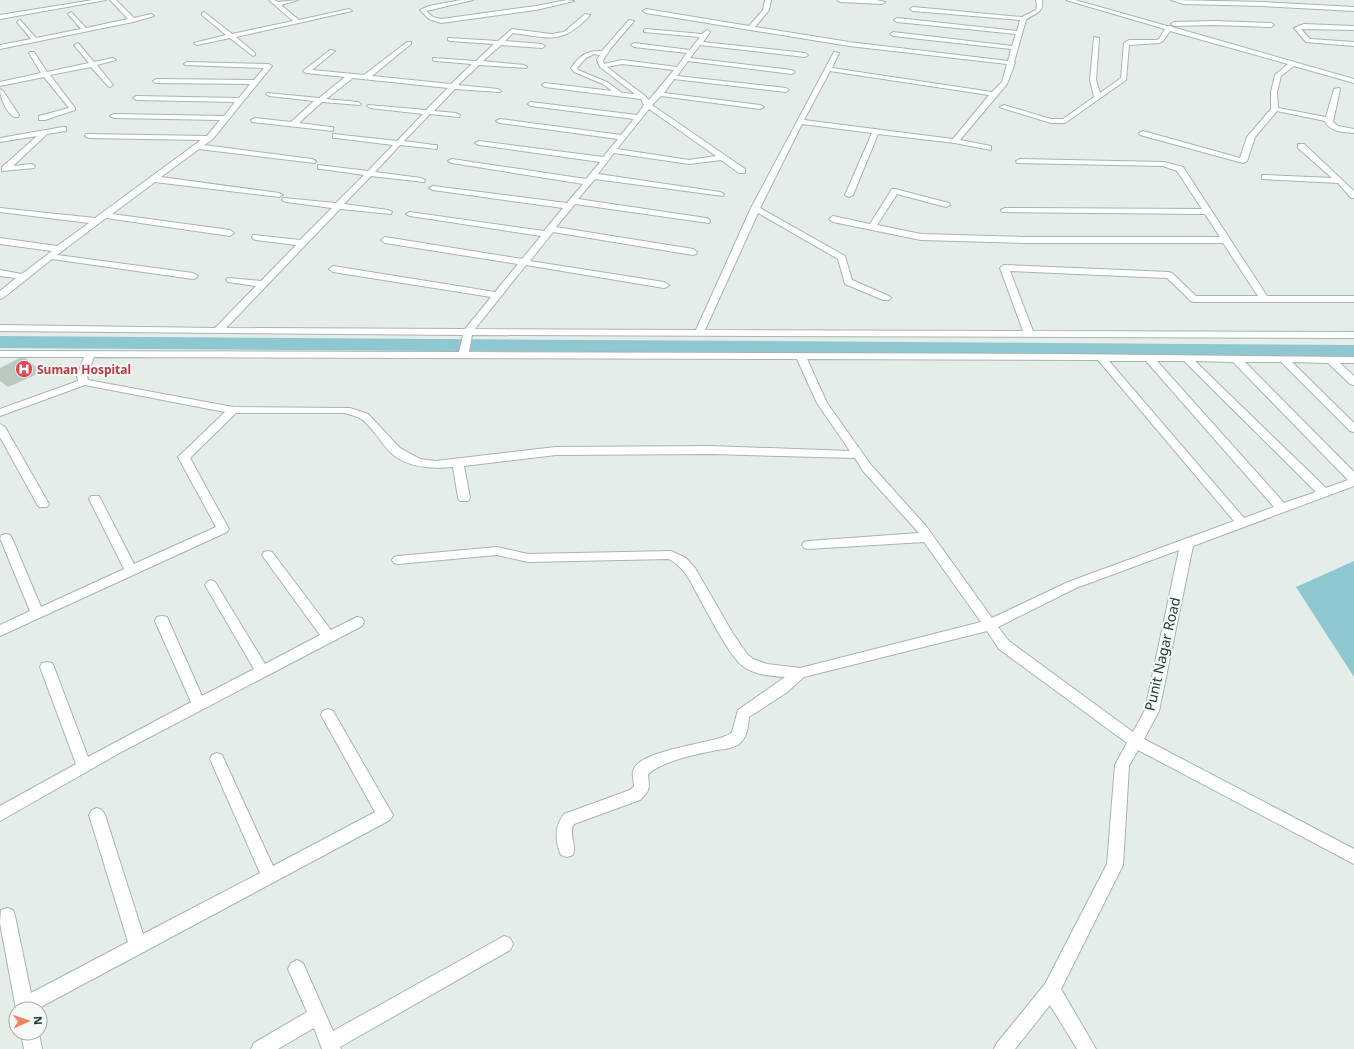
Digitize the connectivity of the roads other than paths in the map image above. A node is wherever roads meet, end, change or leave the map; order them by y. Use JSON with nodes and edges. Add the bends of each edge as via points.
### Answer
{"nodes":[{"id":1,"x":77,"y":0,"type":"edge"},
{"id":2,"x":103,"y":0,"type":"edge"},
{"id":3,"x":113,"y":0,"type":"edge"},
{"id":4,"x":296,"y":0,"type":"edge"},
{"id":5,"x":470,"y":0,"type":"edge"},
{"id":6,"x":526,"y":0,"type":"edge"},
{"id":7,"x":768,"y":0,"type":"edge"},
{"id":8,"x":840,"y":0,"type":"edge"},
{"id":9,"x":1039,"y":0,"type":"edge"},
{"id":10,"x":1069,"y":0,"type":"edge"},
{"id":11,"x":1083,"y":0,"type":"edge"},
{"id":12,"x":1174,"y":0,"type":"edge"},
{"id":13,"x":571,"y":1,"type":"dead end"},
{"id":14,"x":274,"y":2,"type":"edge"},
{"id":15,"x":882,"y":2,"type":"dead end"},
{"id":16,"x":536,"y":8,"type":"junction"},
{"id":17,"x":913,"y":9,"type":"dead end"},
{"id":18,"x":1354,"y":9,"type":"edge"},
{"id":19,"x":349,"y":11,"type":"dead end"},
{"id":20,"x":646,"y":11,"type":"dead end"},
{"id":21,"x":0,"y":12,"type":"edge"},
{"id":22,"x":72,"y":14,"type":"dead end"},
{"id":23,"x":204,"y":14,"type":"dead end"},
{"id":24,"x":587,"y":15,"type":"dead end"},
{"id":25,"x":151,"y":16,"type":"dead end"},
{"id":26,"x":0,"y":17,"type":"edge"},
{"id":27,"x":1023,"y":19,"type":"junction"},
{"id":28,"x":133,"y":20,"type":"junction"},
{"id":29,"x":897,"y":20,"type":"dead end"},
{"id":30,"x":631,"y":21,"type":"dead end"},
{"id":31,"x":20,"y":22,"type":"dead end"},
{"id":32,"x":298,"y":22,"type":"junction"},
{"id":33,"x":1271,"y":25,"type":"dead end"},
{"id":34,"x":1172,"y":26,"type":"junction"},
{"id":35,"x":751,"y":28,"type":"junction"},
{"id":36,"x":1354,"y":28,"type":"edge"},
{"id":37,"x":86,"y":30,"type":"junction"},
{"id":38,"x":646,"y":31,"type":"dead end"},
{"id":39,"x":1019,"y":33,"type":"junction"},
{"id":40,"x":893,"y":34,"type":"dead end"},
{"id":41,"x":231,"y":36,"type":"junction"},
{"id":42,"x":1096,"y":38,"type":"dead end"},
{"id":43,"x":450,"y":39,"type":"dead end"},
{"id":44,"x":35,"y":40,"type":"junction"},
{"id":45,"x":500,"y":42,"type":"junction"},
{"id":46,"x":197,"y":43,"type":"dead end"},
{"id":47,"x":409,"y":43,"type":"dead end"},
{"id":48,"x":699,"y":44,"type":"junction"},
{"id":49,"x":1354,"y":44,"type":"edge"},
{"id":50,"x":77,"y":45,"type":"dead end"},
{"id":51,"x":634,"y":45,"type":"dead end"},
{"id":52,"x":542,"y":46,"type":"dead end"},
{"id":53,"x":0,"y":47,"type":"edge"},
{"id":54,"x":1016,"y":48,"type":"junction"},
{"id":55,"x":332,"y":51,"type":"dead end"},
{"id":56,"x":32,"y":52,"type":"dead end"},
{"id":57,"x":692,"y":52,"type":"junction"},
{"id":58,"x":604,"y":53,"type":"junction"},
{"id":59,"x":836,"y":53,"type":"dead end"},
{"id":60,"x":253,"y":54,"type":"dead end"},
{"id":61,"x":805,"y":55,"type":"dead end"},
{"id":62,"x":436,"y":59,"type":"dead end"},
{"id":63,"x":686,"y":59,"type":"junction"},
{"id":64,"x":113,"y":60,"type":"dead end"},
{"id":65,"x":1294,"y":62,"type":"junction"},
{"id":66,"x":478,"y":63,"type":"junction"},
{"id":67,"x":1012,"y":63,"type":"junction"},
{"id":68,"x":93,"y":64,"type":"junction"},
{"id":69,"x":187,"y":64,"type":"dead end"},
{"id":70,"x":602,"y":66,"type":"junction"},
{"id":71,"x":524,"y":67,"type":"dead end"},
{"id":72,"x":828,"y":68,"type":"junction"},
{"id":73,"x":679,"y":69,"type":"junction"},
{"id":74,"x":792,"y":72,"type":"dead end"},
{"id":75,"x":45,"y":74,"type":"junction"},
{"id":76,"x":1354,"y":74,"type":"edge"},
{"id":77,"x":352,"y":76,"type":"junction"},
{"id":78,"x":366,"y":77,"type":"junction"},
{"id":79,"x":672,"y":77,"type":"junction"},
{"id":80,"x":156,"y":81,"type":"dead end"},
{"id":81,"x":1354,"y":81,"type":"edge"},
{"id":82,"x":255,"y":82,"type":"junction"},
{"id":83,"x":0,"y":84,"type":"edge"},
{"id":84,"x":110,"y":85,"type":"dead end"},
{"id":85,"x":545,"y":85,"type":"dead end"},
{"id":86,"x":453,"y":86,"type":"junction"},
{"id":87,"x":1337,"y":89,"type":"dead end"},
{"id":88,"x":786,"y":90,"type":"dead end"},
{"id":89,"x":0,"y":91,"type":"edge"},
{"id":90,"x":498,"y":91,"type":"dead end"},
{"id":91,"x":269,"y":94,"type":"dead end"},
{"id":92,"x":621,"y":94,"type":"junction"},
{"id":93,"x":659,"y":94,"type":"junction"},
{"id":94,"x":994,"y":94,"type":"junction"},
{"id":95,"x":1098,"y":97,"type":"junction"},
{"id":96,"x":136,"y":98,"type":"dead end"},
{"id":97,"x":643,"y":98,"type":"junction"},
{"id":98,"x":241,"y":100,"type":"junction"},
{"id":99,"x":320,"y":100,"type":"junction"},
{"id":100,"x":358,"y":104,"type":"dead end"},
{"id":101,"x":531,"y":104,"type":"dead end"},
{"id":102,"x":648,"y":105,"type":"junction"},
{"id":103,"x":370,"y":106,"type":"dead end"},
{"id":104,"x":760,"y":107,"type":"dead end"},
{"id":105,"x":1004,"y":107,"type":"dead end"},
{"id":106,"x":1275,"y":109,"type":"junction"},
{"id":107,"x":428,"y":112,"type":"junction"},
{"id":108,"x":15,"y":115,"type":"dead end"},
{"id":109,"x":456,"y":115,"type":"dead end"},
{"id":110,"x":114,"y":116,"type":"dead end"},
{"id":111,"x":639,"y":117,"type":"junction"},
{"id":112,"x":42,"y":118,"type":"dead end"},
{"id":113,"x":226,"y":118,"type":"junction"},
{"id":114,"x":255,"y":120,"type":"dead end"},
{"id":115,"x":1329,"y":120,"type":"junction"},
{"id":116,"x":500,"y":121,"type":"dead end"},
{"id":117,"x":800,"y":122,"type":"junction"},
{"id":118,"x":293,"y":124,"type":"junction"},
{"id":119,"x":63,"y":129,"type":"dead end"},
{"id":120,"x":330,"y":129,"type":"dead end"},
{"id":121,"x":876,"y":131,"type":"junction"},
{"id":122,"x":1354,"y":131,"type":"edge"},
{"id":123,"x":45,"y":132,"type":"junction"},
{"id":124,"x":1143,"y":133,"type":"dead end"},
{"id":125,"x":89,"y":136,"type":"dead end"},
{"id":126,"x":336,"y":136,"type":"dead end"},
{"id":127,"x":623,"y":137,"type":"junction"},
{"id":128,"x":209,"y":138,"type":"junction"},
{"id":129,"x":0,"y":140,"type":"edge"},
{"id":130,"x":955,"y":141,"type":"junction"},
{"id":131,"x":399,"y":143,"type":"junction"},
{"id":132,"x":479,"y":143,"type":"dead end"},
{"id":133,"x":1301,"y":146,"type":"dead end"},
{"id":134,"x":198,"y":147,"type":"junction"},
{"id":135,"x":434,"y":147,"type":"dead end"},
{"id":136,"x":988,"y":148,"type":"dead end"},
{"id":137,"x":612,"y":151,"type":"junction"},
{"id":138,"x":723,"y":157,"type":"junction"},
{"id":139,"x":606,"y":160,"type":"junction"},
{"id":140,"x":312,"y":161,"type":"dead end"},
{"id":141,"x":452,"y":161,"type":"dead end"},
{"id":142,"x":1020,"y":161,"type":"dead end"},
{"id":143,"x":31,"y":166,"type":"dead end"},
{"id":144,"x":322,"y":167,"type":"dead end"},
{"id":145,"x":3,"y":169,"type":"edge"},
{"id":146,"x":742,"y":171,"type":"dead end"},
{"id":147,"x":370,"y":172,"type":"junction"},
{"id":148,"x":1265,"y":177,"type":"dead end"},
{"id":149,"x":154,"y":179,"type":"junction"},
{"id":150,"x":591,"y":179,"type":"junction"},
{"id":151,"x":421,"y":180,"type":"dead end"},
{"id":152,"x":1340,"y":181,"type":"junction"},
{"id":153,"x":433,"y":188,"type":"dead end"},
{"id":154,"x":720,"y":194,"type":"dead end"},
{"id":155,"x":849,"y":195,"type":"dead end"},
{"id":156,"x":1354,"y":196,"type":"edge"},
{"id":157,"x":571,"y":204,"type":"junction"},
{"id":158,"x":946,"y":205,"type":"dead end"},
{"id":159,"x":338,"y":206,"type":"junction"},
{"id":160,"x":755,"y":208,"type":"junction"},
{"id":161,"x":0,"y":210,"type":"edge"},
{"id":162,"x":1005,"y":210,"type":"dead end"},
{"id":163,"x":388,"y":212,"type":"dead end"},
{"id":164,"x":1208,"y":212,"type":"junction"},
{"id":165,"x":410,"y":214,"type":"dead end"},
{"id":166,"x":104,"y":215,"type":"junction"},
{"id":167,"x":833,"y":219,"type":"dead end"},
{"id":168,"x":96,"y":221,"type":"junction"},
{"id":169,"x":706,"y":221,"type":"dead end"},
{"id":170,"x":872,"y":227,"type":"junction"},
{"id":171,"x":549,"y":232,"type":"junction"},
{"id":172,"x":230,"y":233,"type":"dead end"},
{"id":173,"x":256,"y":237,"type":"dead end"},
{"id":174,"x":385,"y":240,"type":"dead end"},
{"id":175,"x":1226,"y":240,"type":"junction"},
{"id":176,"x":0,"y":241,"type":"edge"},
{"id":177,"x":302,"y":243,"type":"junction"},
{"id":178,"x":59,"y":249,"type":"junction"},
{"id":179,"x":693,"y":252,"type":"dead end"},
{"id":180,"x":49,"y":256,"type":"junction"},
{"id":181,"x":524,"y":262,"type":"junction"},
{"id":182,"x":333,"y":270,"type":"dead end"},
{"id":183,"x":0,"y":273,"type":"edge"},
{"id":184,"x":24,"y":276,"type":"junction"},
{"id":185,"x":193,"y":276,"type":"dead end"},
{"id":186,"x":231,"y":280,"type":"dead end"},
{"id":187,"x":263,"y":284,"type":"junction"},
{"id":188,"x":664,"y":285,"type":"dead end"},
{"id":189,"x":498,"y":295,"type":"junction"},
{"id":190,"x":0,"y":296,"type":"edge"},
{"id":191,"x":886,"y":298,"type":"dead end"},
{"id":192,"x":1264,"y":299,"type":"junction"},
{"id":193,"x":1354,"y":300,"type":"edge"},
{"id":194,"x":0,"y":328,"type":"edge"},
{"id":195,"x":218,"y":331,"type":"junction"},
{"id":196,"x":468,"y":332,"type":"junction"},
{"id":197,"x":699,"y":333,"type":"junction"},
{"id":198,"x":1029,"y":334,"type":"junction"},
{"id":199,"x":1354,"y":335,"type":"edge"},
{"id":200,"x":0,"y":354,"type":"edge"},
{"id":201,"x":16,"y":354,"type":"junction"},
{"id":202,"x":90,"y":355,"type":"junction"},
{"id":203,"x":463,"y":356,"type":"junction"},
{"id":204,"x":801,"y":357,"type":"junction"},
{"id":205,"x":1101,"y":358,"type":"junction"},
{"id":206,"x":1149,"y":358,"type":"junction"},
{"id":207,"x":1187,"y":358,"type":"junction"},
{"id":208,"x":1236,"y":359,"type":"junction"},
{"id":209,"x":1283,"y":359,"type":"junction"},
{"id":210,"x":1331,"y":360,"type":"junction"},
{"id":211,"x":1354,"y":360,"type":"edge"},
{"id":212,"x":0,"y":362,"type":"edge"},
{"id":213,"x":84,"y":382,"type":"junction"},
{"id":214,"x":1354,"y":382,"type":"edge"},
{"id":215,"x":233,"y":410,"type":"junction"},
{"id":216,"x":0,"y":413,"type":"edge"},
{"id":217,"x":0,"y":427,"type":"edge"},
{"id":218,"x":1354,"y":429,"type":"edge"},
{"id":219,"x":858,"y":455,"type":"junction"},
{"id":220,"x":458,"y":463,"type":"junction"},
{"id":221,"x":1354,"y":481,"type":"edge"},
{"id":222,"x":1324,"y":493,"type":"junction"},
{"id":223,"x":464,"y":498,"type":"dead end"},
{"id":224,"x":95,"y":499,"type":"dead end"},
{"id":225,"x":43,"y":504,"type":"dead end"},
{"id":226,"x":1282,"y":508,"type":"junction"},
{"id":227,"x":1242,"y":523,"type":"junction"},
{"id":228,"x":928,"y":537,"type":"junction"},
{"id":229,"x":6,"y":538,"type":"dead end"},
{"id":230,"x":1187,"y":543,"type":"junction"},
{"id":231,"x":808,"y":546,"type":"dead end"},
{"id":232,"x":268,"y":555,"type":"dead end"},
{"id":233,"x":398,"y":560,"type":"dead end"},
{"id":234,"x":131,"y":571,"type":"junction"},
{"id":235,"x":211,"y":585,"type":"dead end"},
{"id":236,"x":38,"y":614,"type":"junction"},
{"id":237,"x":162,"y":621,"type":"dead end"},
{"id":238,"x":358,"y":622,"type":"dead end"},
{"id":239,"x":990,"y":625,"type":"junction"},
{"id":240,"x":0,"y":631,"type":"edge"},
{"id":241,"x":328,"y":637,"type":"junction"},
{"id":242,"x":47,"y":667,"type":"dead end"},
{"id":243,"x":263,"y":672,"type":"junction"},
{"id":244,"x":800,"y":673,"type":"junction"},
{"id":245,"x":199,"y":705,"type":"junction"},
{"id":246,"x":328,"y":715,"type":"dead end"},
{"id":247,"x":1135,"y":740,"type":"junction"},
{"id":248,"x":218,"y":759,"type":"dead end"},
{"id":249,"x":84,"y":766,"type":"junction"},
{"id":250,"x":0,"y":814,"type":"edge"},
{"id":251,"x":97,"y":815,"type":"dead end"},
{"id":252,"x":567,"y":850,"type":"dead end"},
{"id":253,"x":1354,"y":857,"type":"edge"},
{"id":254,"x":270,"y":876,"type":"junction"},
{"id":255,"x":7,"y":916,"type":"dead end"},
{"id":256,"x":504,"y":944,"type":"dead end"},
{"id":257,"x":138,"y":946,"type":"junction"},
{"id":258,"x":296,"y":969,"type":"dead end"},
{"id":259,"x":1051,"y":990,"type":"junction"},
{"id":260,"x":24,"y":1001,"type":"edge"},
{"id":261,"x":36,"y":1001,"type":"edge"},
{"id":262,"x":317,"y":1016,"type":"junction"},
{"id":263,"x":330,"y":1046,"type":"edge"},
{"id":264,"x":260,"y":1049,"type":"edge"},
{"id":265,"x":1003,"y":1049,"type":"edge"},
{"id":266,"x":1087,"y":1049,"type":"edge"}],
"edges":[{"from":1,"to":21,"type":"street"},
{"from":2,"to":26,"type":"street"},
{"from":3,"to":28,"type":"street"},
{"from":4,"to":14,"type":"street"},
{"from":5,"to":16,"type":"street","via":[[423,10],[426,16],[441,21]]},
{"from":6,"to":16,"type":"street"},
{"from":7,"to":35,"type":"street","via":[[766,10]]},
{"from":8,"to":15,"type":"street"},
{"from":9,"to":27,"type":"street","via":[[1038,11],[1028,14]]},
{"from":10,"to":34,"type":"street"},
{"from":11,"to":34,"type":"street"},
{"from":12,"to":18,"type":"street"},
{"from":13,"to":16,"type":"street"},
{"from":14,"to":32,"type":"street"},
{"from":17,"to":27,"type":"street"},
{"from":19,"to":32,"type":"street"},
{"from":20,"to":35,"type":"street"},
{"from":22,"to":37,"type":"street"},
{"from":23,"to":41,"type":"street"},
{"from":24,"to":45,"type":"street","via":[[566,33],[551,36],[512,31]]},
{"from":25,"to":28,"type":"street"},
{"from":27,"to":39,"type":"street"},
{"from":28,"to":37,"type":"street"},
{"from":29,"to":39,"type":"street"},
{"from":30,"to":58,"type":"street"},
{"from":31,"to":44,"type":"street"},
{"from":32,"to":41,"type":"street"},
{"from":33,"to":34,"type":"street","via":[[1214,23]]},
{"from":34,"to":65,"type":"street"},
{"from":34,"to":76,"type":"street"},
{"from":34,"to":95,"type":"street","via":[[1157,42],[1126,44],[1124,79]]},
{"from":35,"to":67,"type":"street","via":[[849,44]]},
{"from":36,"to":49,"type":"street","via":[[1297,28],[1308,41]]},
{"from":37,"to":44,"type":"street"},
{"from":38,"to":48,"type":"street","via":[[706,34]]},
{"from":39,"to":54,"type":"street"},
{"from":40,"to":54,"type":"street"},
{"from":41,"to":46,"type":"street"},
{"from":41,"to":60,"type":"street"},
{"from":42,"to":95,"type":"street","via":[[1093,80]]},
{"from":43,"to":45,"type":"street"},
{"from":44,"to":53,"type":"street"},
{"from":45,"to":52,"type":"street"},
{"from":45,"to":66,"type":"street"},
{"from":47,"to":78,"type":"street"},
{"from":48,"to":57,"type":"street"},
{"from":48,"to":61,"type":"street"},
{"from":50,"to":68,"type":"street"},
{"from":51,"to":57,"type":"street"},
{"from":54,"to":67,"type":"street"},
{"from":55,"to":77,"type":"street","via":[[306,71]]},
{"from":56,"to":75,"type":"street"},
{"from":57,"to":63,"type":"street"},
{"from":58,"to":70,"type":"street","via":[[600,59]]},
{"from":58,"to":92,"type":"street","via":[[590,52],[582,56],[574,68]]},
{"from":59,"to":72,"type":"street"},
{"from":62,"to":66,"type":"street"},
{"from":63,"to":73,"type":"street"},
{"from":63,"to":74,"type":"street"},
{"from":64,"to":68,"type":"street"},
{"from":65,"to":81,"type":"street"},
{"from":65,"to":106,"type":"street","via":[[1278,75],[1274,92]]},
{"from":66,"to":71,"type":"street"},
{"from":66,"to":86,"type":"street"},
{"from":67,"to":94,"type":"street","via":[[1005,83]]},
{"from":68,"to":75,"type":"street"},
{"from":68,"to":84,"type":"street"},
{"from":69,"to":82,"type":"street","via":[[269,66]]},
{"from":70,"to":73,"type":"street","via":[[622,62]]},
{"from":70,"to":97,"type":"street"},
{"from":72,"to":94,"type":"street"},
{"from":72,"to":117,"type":"street"},
{"from":73,"to":79,"type":"street"},
{"from":75,"to":83,"type":"street"},
{"from":75,"to":112,"type":"street","via":[[73,109]]},
{"from":77,"to":78,"type":"street"},
{"from":77,"to":99,"type":"street"},
{"from":78,"to":86,"type":"street"},
{"from":79,"to":88,"type":"street"},
{"from":79,"to":93,"type":"street"},
{"from":80,"to":82,"type":"street"},
{"from":82,"to":98,"type":"street"},
{"from":85,"to":92,"type":"street"},
{"from":86,"to":90,"type":"street"},
{"from":86,"to":107,"type":"street"},
{"from":87,"to":115,"type":"street"},
{"from":89,"to":108,"type":"street"},
{"from":91,"to":99,"type":"street"},
{"from":92,"to":97,"type":"street"},
{"from":93,"to":102,"type":"street"},
{"from":93,"to":104,"type":"street"},
{"from":94,"to":130,"type":"street"},
{"from":95,"to":105,"type":"street","via":[[1065,121],[1051,121]]},
{"from":96,"to":98,"type":"street"},
{"from":97,"to":102,"type":"street"},
{"from":98,"to":113,"type":"street"},
{"from":99,"to":100,"type":"street"},
{"from":99,"to":118,"type":"street"},
{"from":101,"to":111,"type":"street"},
{"from":102,"to":111,"type":"street"},
{"from":102,"to":138,"type":"street"},
{"from":103,"to":107,"type":"street"},
{"from":106,"to":115,"type":"street"},
{"from":106,"to":124,"type":"street","via":[[1252,137],[1243,161]]},
{"from":107,"to":109,"type":"street"},
{"from":107,"to":131,"type":"street"},
{"from":110,"to":113,"type":"street"},
{"from":111,"to":127,"type":"street"},
{"from":113,"to":128,"type":"street"},
{"from":114,"to":118,"type":"street"},
{"from":115,"to":122,"type":"street","via":[[1336,128]]},
{"from":116,"to":127,"type":"street"},
{"from":117,"to":121,"type":"street"},
{"from":117,"to":160,"type":"street"},
{"from":118,"to":120,"type":"street"},
{"from":119,"to":123,"type":"street"},
{"from":121,"to":130,"type":"street"},
{"from":121,"to":155,"type":"street"},
{"from":123,"to":129,"type":"street"},
{"from":123,"to":145,"type":"street"},
{"from":125,"to":128,"type":"street"},
{"from":126,"to":131,"type":"street"},
{"from":127,"to":137,"type":"street"},
{"from":128,"to":134,"type":"street"},
{"from":130,"to":136,"type":"street"},
{"from":131,"to":135,"type":"street"},
{"from":131,"to":147,"type":"street"},
{"from":132,"to":139,"type":"street"},
{"from":133,"to":152,"type":"street"},
{"from":134,"to":140,"type":"street"},
{"from":134,"to":149,"type":"street"},
{"from":137,"to":138,"type":"street","via":[[689,162],[704,162]]},
{"from":137,"to":139,"type":"street"},
{"from":138,"to":146,"type":"street"},
{"from":139,"to":150,"type":"street"},
{"from":141,"to":150,"type":"street"},
{"from":142,"to":164,"type":"street","via":[[1174,166],[1180,169]]},
{"from":143,"to":145,"type":"street"},
{"from":144,"to":147,"type":"street"},
{"from":147,"to":151,"type":"street"},
{"from":147,"to":159,"type":"street"},
{"from":148,"to":152,"type":"street"},
{"from":149,"to":159,"type":"street"},
{"from":149,"to":166,"type":"street"},
{"from":150,"to":154,"type":"street"},
{"from":150,"to":157,"type":"street"},
{"from":152,"to":156,"type":"street"},
{"from":153,"to":157,"type":"street"},
{"from":157,"to":169,"type":"street"},
{"from":157,"to":171,"type":"street"},
{"from":158,"to":170,"type":"street","via":[[895,191]]},
{"from":159,"to":163,"type":"street"},
{"from":159,"to":177,"type":"street"},
{"from":160,"to":191,"type":"street","via":[[842,258],[848,282]]},
{"from":160,"to":197,"type":"street"},
{"from":161,"to":168,"type":"street"},
{"from":162,"to":164,"type":"street"},
{"from":164,"to":175,"type":"street"},
{"from":165,"to":171,"type":"street"},
{"from":166,"to":168,"type":"street"},
{"from":166,"to":172,"type":"street"},
{"from":167,"to":170,"type":"street"},
{"from":168,"to":178,"type":"street"},
{"from":170,"to":175,"type":"street","via":[[921,237]]},
{"from":171,"to":179,"type":"street"},
{"from":171,"to":181,"type":"street"},
{"from":173,"to":177,"type":"street"},
{"from":174,"to":181,"type":"street"},
{"from":175,"to":192,"type":"street"},
{"from":176,"to":178,"type":"street"},
{"from":177,"to":187,"type":"street"},
{"from":178,"to":180,"type":"street"},
{"from":180,"to":184,"type":"street"},
{"from":180,"to":185,"type":"street"},
{"from":181,"to":188,"type":"street"},
{"from":181,"to":189,"type":"street"},
{"from":182,"to":189,"type":"street"},
{"from":183,"to":184,"type":"street"},
{"from":184,"to":190,"type":"street"},
{"from":186,"to":187,"type":"street"},
{"from":187,"to":195,"type":"street"},
{"from":189,"to":196,"type":"street"},
{"from":192,"to":193,"type":"street"},
{"from":192,"to":198,"type":"street","via":[[1194,300],[1169,275],[1004,268]]},
{"from":194,"to":195,"type":"street"},
{"from":195,"to":196,"type":"street"},
{"from":196,"to":197,"type":"street"},
{"from":196,"to":203,"type":"street"},
{"from":197,"to":198,"type":"street"},
{"from":198,"to":199,"type":"street"},
{"from":200,"to":201,"type":"street"},
{"from":201,"to":202,"type":"street"},
{"from":201,"to":212,"type":"street"},
{"from":202,"to":203,"type":"street"},
{"from":202,"to":213,"type":"street","via":[[82,376]]},
{"from":203,"to":204,"type":"street"},
{"from":204,"to":205,"type":"street"},
{"from":204,"to":219,"type":"street","via":[[822,403]]},
{"from":205,"to":206,"type":"street"},
{"from":205,"to":227,"type":"street"},
{"from":206,"to":207,"type":"street"},
{"from":206,"to":226,"type":"street"},
{"from":207,"to":208,"type":"street"},
{"from":207,"to":222,"type":"street"},
{"from":208,"to":209,"type":"street"},
{"from":208,"to":221,"type":"street"},
{"from":209,"to":210,"type":"street"},
{"from":209,"to":218,"type":"street"},
{"from":210,"to":211,"type":"street"},
{"from":210,"to":214,"type":"street"},
{"from":213,"to":215,"type":"street"},
{"from":213,"to":216,"type":"street"},
{"from":215,"to":220,"type":"street","via":[[346,410],[364,416],[396,451],[417,462],[436,465]]},
{"from":215,"to":234,"type":"street","via":[[184,457],[223,529]]},
{"from":217,"to":225,"type":"street"},
{"from":219,"to":220,"type":"street","via":[[711,450],[556,451]]},
{"from":219,"to":228,"type":"street"},
{"from":220,"to":223,"type":"street"},
{"from":221,"to":222,"type":"street"},
{"from":222,"to":226,"type":"street"},
{"from":224,"to":234,"type":"street"},
{"from":226,"to":227,"type":"street"},
{"from":227,"to":230,"type":"street"},
{"from":228,"to":231,"type":"street"},
{"from":228,"to":239,"type":"street"},
{"from":229,"to":236,"type":"street"},
{"from":230,"to":239,"type":"street","via":[[1072,585]]},
{"from":230,"to":247,"type":"street","name":"Punit Nagar Road","via":[[1152,711]]},
{"from":232,"to":241,"type":"street"},
{"from":233,"to":244,"type":"street","via":[[497,551],[528,558],[672,555],[691,571],[746,662],[756,667]]},
{"from":234,"to":236,"type":"street"},
{"from":235,"to":243,"type":"street"},
{"from":236,"to":240,"type":"street"},
{"from":237,"to":245,"type":"street"},
{"from":238,"to":241,"type":"street"},
{"from":239,"to":244,"type":"street"},
{"from":239,"to":247,"type":"street","via":[[1004,645]]},
{"from":241,"to":243,"type":"street"},
{"from":242,"to":249,"type":"street"},
{"from":243,"to":245,"type":"street"},
{"from":244,"to":252,"type":"street","via":[[781,690],[743,714],[740,720],[741,731],[733,740],[644,766],[640,772],[642,789],[635,795],[570,819],[564,824]]},
{"from":245,"to":249,"type":"street"},
{"from":246,"to":254,"type":"street","via":[[385,815]]},
{"from":247,"to":253,"type":"street"},
{"from":247,"to":259,"type":"street","name":"Punit Nagar Road","via":[[1122,764],[1115,865]]},
{"from":248,"to":254,"type":"street"},
{"from":249,"to":250,"type":"street"},
{"from":251,"to":257,"type":"street"},
{"from":254,"to":257,"type":"street"},
{"from":255,"to":260,"type":"street"},
{"from":256,"to":263,"type":"street"},
{"from":257,"to":261,"type":"street"},
{"from":258,"to":262,"type":"street"},
{"from":259,"to":265,"type":"street","name":"Punit Nagar Road"},
{"from":259,"to":266,"type":"street"},
{"from":262,"to":263,"type":"street"},
{"from":262,"to":264,"type":"street"}]}
